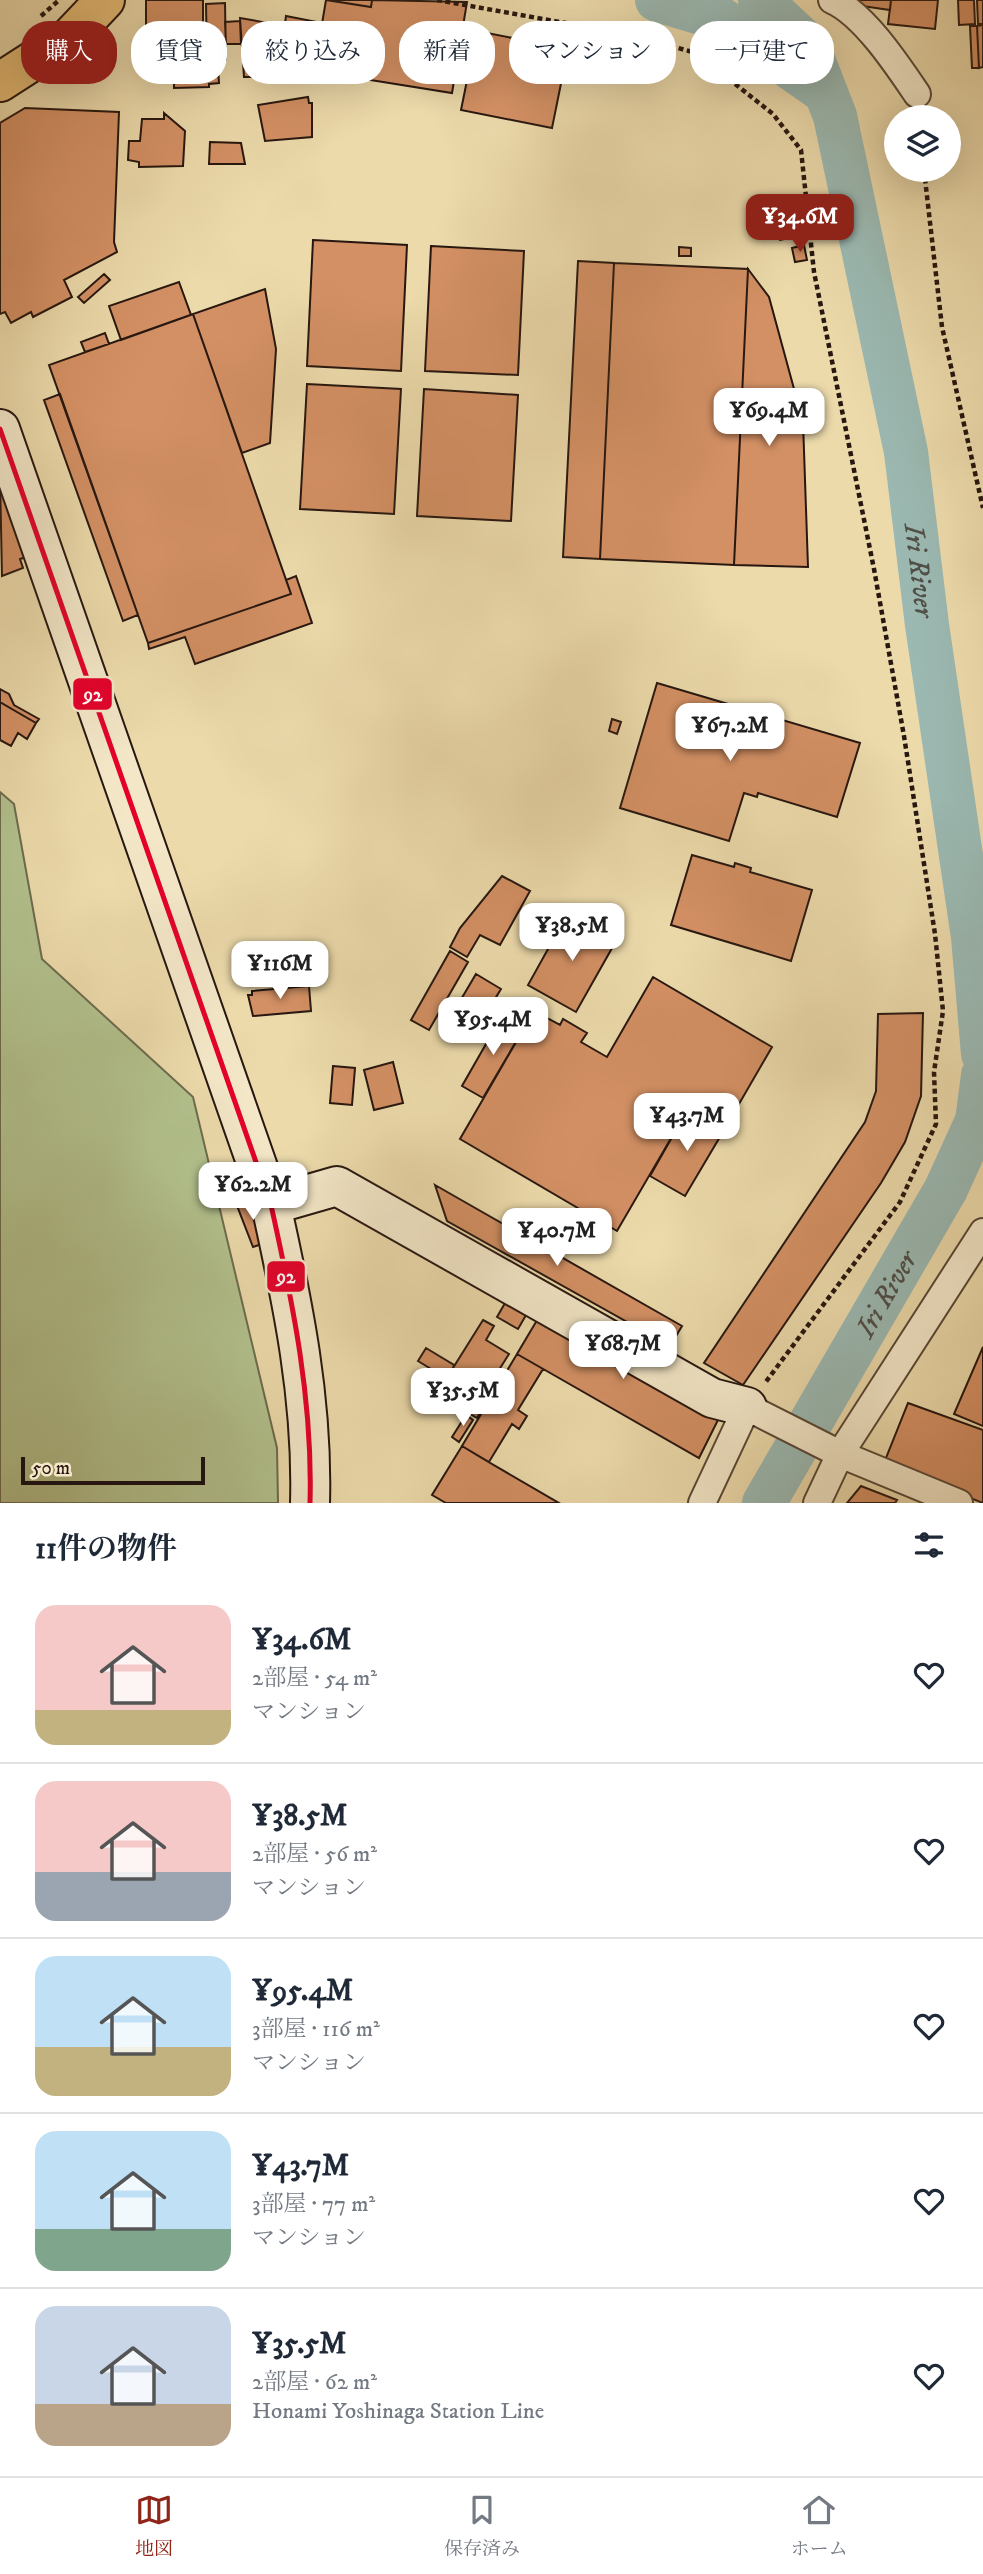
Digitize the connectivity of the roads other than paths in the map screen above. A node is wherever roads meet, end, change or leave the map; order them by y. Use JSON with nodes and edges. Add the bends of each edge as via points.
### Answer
{"nodes":[{"id":1,"x":104,"y":0,"type":"edge"},
{"id":2,"x":832,"y":0,"type":"edge"},
{"id":3,"x":0,"y":82,"type":"edge"},
{"id":4,"x":917,"y":94,"type":"dead end"},
{"id":5,"x":0,"y":429,"type":"edge"},
{"id":6,"x":271,"y":1205,"type":"junction"},
{"id":7,"x":983,"y":1232,"type":"edge"},
{"id":8,"x":747,"y":1407,"type":"junction"},
{"id":9,"x":840,"y":1454,"type":"junction"},
{"id":10,"x":310,"y":1503,"type":"edge"},
{"id":11,"x":702,"y":1503,"type":"edge"},
{"id":12,"x":817,"y":1503,"type":"edge"},
{"id":13,"x":959,"y":1503,"type":"edge"}],
"edges":[{"from":1,"to":3,"type":"highway","via":[[70,37]]},
{"from":2,"to":4,"type":"street","via":[[845,5]]},
{"from":5,"to":6,"type":"main road"},
{"from":6,"to":8,"type":"main road","via":[[338,1186],[712,1398]]},
{"from":6,"to":10,"type":"main road","via":[[298,1326],[312,1451]]},
{"from":7,"to":9,"type":"street"},
{"from":8,"to":9,"type":"street"},
{"from":8,"to":11,"type":"street"},
{"from":9,"to":12,"type":"street"},
{"from":9,"to":13,"type":"street"}]}
